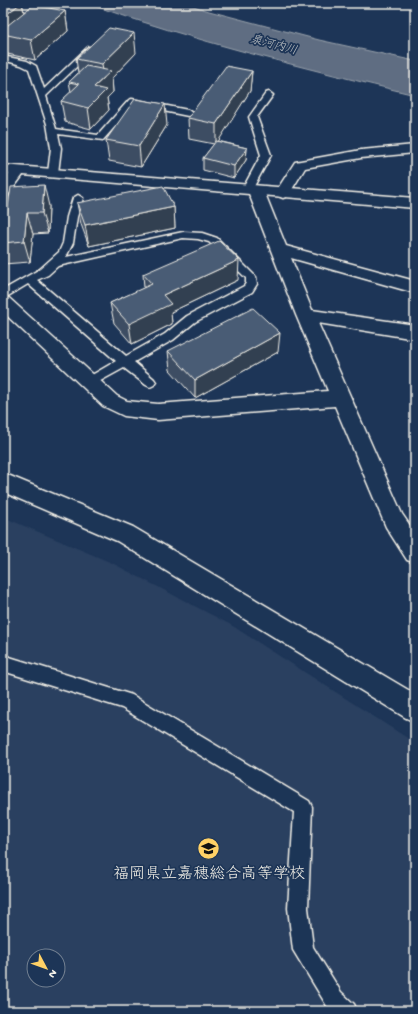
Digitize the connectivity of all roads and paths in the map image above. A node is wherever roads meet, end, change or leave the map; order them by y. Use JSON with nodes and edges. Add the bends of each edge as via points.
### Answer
{"nodes":[{"id":1,"x":95,"y":45,"type":"edge"},
{"id":2,"x":3,"y":58,"type":"edge"},
{"id":3,"x":42,"y":95,"type":"junction"},
{"id":4,"x":269,"y":95,"type":"dead end"},
{"id":5,"x":188,"y":113,"type":"dead end"},
{"id":6,"x":52,"y":130,"type":"junction"},
{"id":7,"x":415,"y":149,"type":"edge"},
{"id":8,"x":3,"y":169,"type":"edge"},
{"id":9,"x":19,"y":170,"type":"junction"},
{"id":10,"x":53,"y":173,"type":"junction"},
{"id":11,"x":252,"y":191,"type":"junction"},
{"id":12,"x":3,"y":192,"type":"edge"},
{"id":13,"x":283,"y":193,"type":"junction"},
{"id":14,"x":78,"y":198,"type":"dead end"},
{"id":15,"x":415,"y":203,"type":"edge"},
{"id":16,"x":278,"y":249,"type":"junction"},
{"id":17,"x":55,"y":263,"type":"junction"},
{"id":18,"x":30,"y":280,"type":"junction"},
{"id":19,"x":415,"y":287,"type":"edge"},
{"id":20,"x":3,"y":295,"type":"edge"},
{"id":21,"x":3,"y":302,"type":"edge"},
{"id":22,"x":305,"y":315,"type":"junction"},
{"id":23,"x":415,"y":332,"type":"edge"},
{"id":24,"x":125,"y":362,"type":"junction"},
{"id":25,"x":89,"y":382,"type":"junction"},
{"id":26,"x":150,"y":382,"type":"dead end"},
{"id":27,"x":341,"y":398,"type":"junction"},
{"id":28,"x":3,"y":482,"type":"edge"},
{"id":29,"x":415,"y":553,"type":"edge"},
{"id":30,"x":3,"y":663,"type":"edge"},
{"id":31,"x":415,"y":708,"type":"edge"},
{"id":32,"x":347,"y":1011,"type":"edge"}],
"edges":[{"from":1,"to":3,"type":"lane"},
{"from":2,"to":3,"type":"lane","via":[[33,68]]},
{"from":3,"to":6,"type":"lane"},
{"from":4,"to":11,"type":"lane","via":[[253,117],[266,155]]},
{"from":5,"to":6,"type":"lane","via":[[132,102],[100,138]]},
{"from":6,"to":10,"type":"lane","via":[[56,148]]},
{"from":7,"to":13,"type":"street","via":[[361,154],[300,165]]},
{"from":8,"to":9,"type":"street"},
{"from":9,"to":10,"type":"street"},
{"from":9,"to":12,"type":"street"},
{"from":10,"to":11,"type":"street"},
{"from":11,"to":13,"type":"street"},
{"from":11,"to":16,"type":"street"},
{"from":13,"to":15,"type":"street"},
{"from":14,"to":17,"type":"lane","via":[[68,243],[64,253]]},
{"from":16,"to":19,"type":"street"},
{"from":16,"to":22,"type":"street"},
{"from":17,"to":18,"type":"lane"},
{"from":17,"to":24,"type":"lane","via":[[183,235],[195,235],[213,240],[251,278],[252,284],[248,289],[191,319],[169,337]]},
{"from":18,"to":20,"type":"lane"},
{"from":18,"to":24,"type":"lane"},
{"from":21,"to":25,"type":"street"},
{"from":22,"to":23,"type":"street"},
{"from":22,"to":27,"type":"street"},
{"from":24,"to":25,"type":"lane"},
{"from":24,"to":26,"type":"lane"},
{"from":25,"to":27,"type":"street","via":[[110,401],[124,408],[158,412]]},
{"from":27,"to":29,"type":"street","via":[[394,520]]},
{"from":28,"to":31,"type":"street","via":[[125,534]]},
{"from":30,"to":32,"type":"lane","via":[[126,701],[303,807],[298,908],[303,950],[334,999]]}]}
